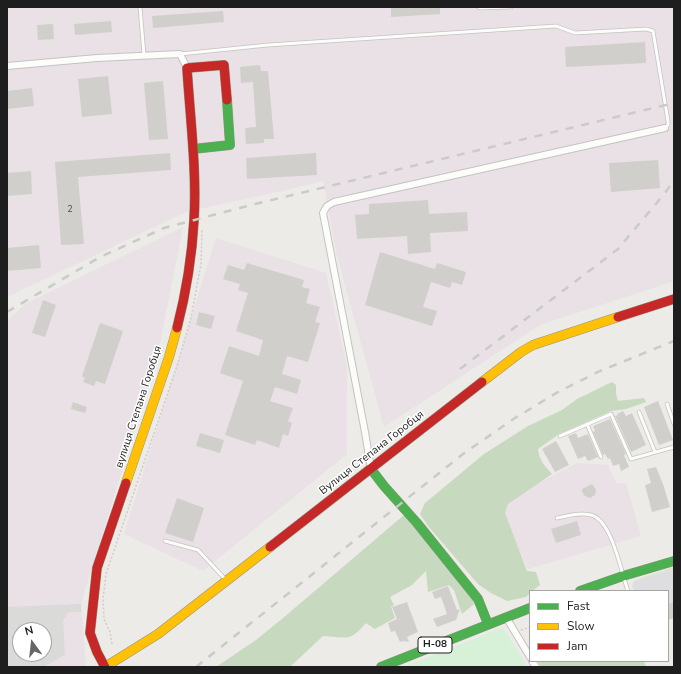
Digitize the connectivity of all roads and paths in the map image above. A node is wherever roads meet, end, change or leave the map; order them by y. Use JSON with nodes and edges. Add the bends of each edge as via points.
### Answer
{"nodes":[{"id":1,"x":140,"y":7,"type":"edge"},
{"id":2,"x":478,"y":7,"type":"edge"},
{"id":3,"x":511,"y":7,"type":"edge"},
{"id":4,"x":180,"y":54,"type":"junction"},
{"id":5,"x":144,"y":56,"type":"junction"},
{"id":6,"x":7,"y":66,"type":"edge"},
{"id":7,"x":187,"y":68,"type":"junction"},
{"id":8,"x":665,"y":128,"type":"joint"},
{"id":9,"x":193,"y":149,"type":"junction"},
{"id":10,"x":674,"y":299,"type":"edge"},
{"id":11,"x":667,"y":404,"type":"dead end"},
{"id":12,"x":639,"y":412,"type":"dead end"},
{"id":13,"x":587,"y":424,"type":"junction"},
{"id":14,"x":674,"y":424,"type":"edge"},
{"id":15,"x":560,"y":436,"type":"dead end"},
{"id":16,"x":674,"y":447,"type":"edge"},
{"id":17,"x":655,"y":452,"type":"junction"},
{"id":18,"x":601,"y":457,"type":"dead end"},
{"id":19,"x":371,"y":469,"type":"junction"},
{"id":20,"x":557,"y":518,"type":"dead end"},
{"id":21,"x":165,"y":541,"type":"dead end"},
{"id":22,"x":674,"y":561,"type":"edge"},
{"id":23,"x":623,"y":576,"type":"junction"},
{"id":24,"x":226,"y":581,"type":"junction"},
{"id":25,"x":583,"y":590,"type":"edge"},
{"id":26,"x":628,"y":590,"type":"edge"},
{"id":27,"x":529,"y":608,"type":"edge"},
{"id":28,"x":506,"y":616,"type":"junction"},
{"id":29,"x":488,"y":624,"type":"junction"},
{"id":30,"x":529,"y":627,"type":"edge"},
{"id":31,"x":110,"y":632,"type":"dead end"},
{"id":32,"x":516,"y":632,"type":"junction"},
{"id":33,"x":112,"y":644,"type":"dead end"},
{"id":34,"x":529,"y":655,"type":"edge"},
{"id":35,"x":105,"y":667,"type":"edge"},
{"id":36,"x":381,"y":667,"type":"edge"}],
"edges":[{"from":1,"to":5,"type":"lane"},
{"from":2,"to":3,"type":"lane"},
{"from":4,"to":5,"type":"street"},
{"from":4,"to":7,"type":"street"},
{"from":4,"to":8,"type":"lane","via":[[268,45],[556,26],[575,33],[646,29],[653,31],[668,121]]},
{"from":5,"to":6,"type":"street"},
{"from":7,"to":9,"type":"street","name":"вулиця Степана Горобця"},
{"from":7,"to":9,"type":"street","via":[[224,65],[230,145]]},
{"from":8,"to":19,"type":"street","via":[[326,206],[323,213]]},
{"from":9,"to":35,"type":"street","name":"вулиця Степана Горобця","via":[[194,219],[183,304],[168,357],[97,568],[90,633]]},
{"from":10,"to":19,"type":"street","name":"Вулиця Степана Горобця","via":[[533,345]]},
{"from":11,"to":14,"type":"lane"},
{"from":12,"to":17,"type":"lane"},
{"from":13,"to":15,"type":"lane"},
{"from":13,"to":17,"type":"lane","via":[[611,414],[631,459]]},
{"from":13,"to":18,"type":"lane"},
{"from":16,"to":17,"type":"lane"},
{"from":19,"to":24,"type":"street","name":"Вулиця Степана Горобця"},
{"from":19,"to":29,"type":"street","via":[[478,599]]},
{"from":20,"to":23,"type":"lane","via":[[579,513],[592,515],[600,520],[613,544]]},
{"from":21,"to":24,"type":"lane","via":[[198,550]]},
{"from":22,"to":23,"type":"street"},
{"from":23,"to":25,"type":"street"},
{"from":23,"to":26,"type":"lane"},
{"from":24,"to":35,"type":"street","name":"Вулиця Степана Горобця","via":[[158,634]]},
{"from":27,"to":28,"type":"street","number":"Н-08"},
{"from":28,"to":29,"type":"street","number":"Н-08"},
{"from":28,"to":32,"type":"street"},
{"from":29,"to":36,"type":"street","number":"Н-08"},
{"from":30,"to":32,"type":"path"},
{"from":31,"to":33,"type":"path"},
{"from":32,"to":34,"type":"street"}]}
